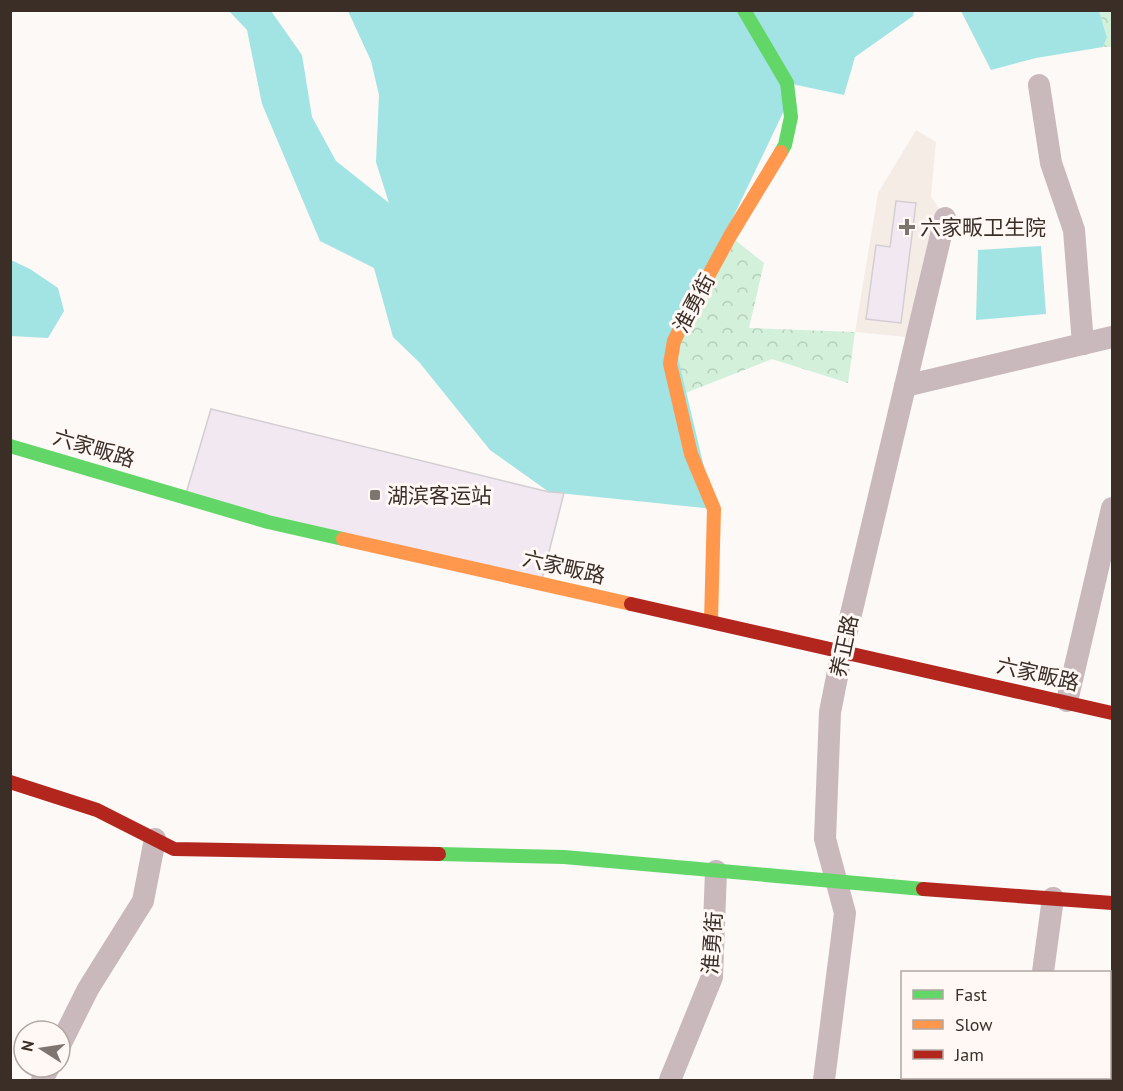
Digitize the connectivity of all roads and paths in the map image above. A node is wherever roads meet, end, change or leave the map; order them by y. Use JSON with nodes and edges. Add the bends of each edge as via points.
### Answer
{"nodes":[{"id":1,"x":744,"y":10,"type":"edge"},
{"id":2,"x":1039,"y":85,"type":"dead end"},
{"id":3,"x":945,"y":218,"type":"dead end"},
{"id":4,"x":1113,"y":337,"type":"edge"},
{"id":5,"x":1083,"y":344,"type":"junction"},
{"id":6,"x":905,"y":386,"type":"junction"},
{"id":7,"x":10,"y":446,"type":"edge"},
{"id":8,"x":1113,"y":508,"type":"edge"},
{"id":9,"x":711,"y":621,"type":"junction"},
{"id":10,"x":842,"y":652,"type":"junction"},
{"id":11,"x":1067,"y":701,"type":"junction"},
{"id":12,"x":1113,"y":712,"type":"edge"},
{"id":13,"x":10,"y":782,"type":"edge"},
{"id":14,"x":155,"y":839,"type":"junction"},
{"id":15,"x":716,"y":871,"type":"junction"},
{"id":16,"x":836,"y":882,"type":"junction"},
{"id":17,"x":1053,"y":898,"type":"junction"},
{"id":18,"x":1113,"y":903,"type":"edge"},
{"id":19,"x":1043,"y":971,"type":"edge"},
{"id":20,"x":72,"y":1020,"type":"edge"},
{"id":21,"x":670,"y":1080,"type":"edge"},
{"id":22,"x":825,"y":1080,"type":"edge"}],
"edges":[{"from":1,"to":9,"type":"street","name":"淮勇街","via":[[787,83],[791,117],[785,145],[687,315],[674,341],[670,364],[691,454],[714,509]]},
{"from":2,"to":5,"type":"street","via":[[1051,163],[1074,230]]},
{"from":3,"to":6,"type":"street","name":"养正路"},
{"from":4,"to":5,"type":"street"},
{"from":5,"to":6,"type":"street"},
{"from":6,"to":10,"type":"street","name":"养正路"},
{"from":7,"to":9,"type":"street","name":"六家畈路","via":[[268,522]]},
{"from":8,"to":11,"type":"street"},
{"from":9,"to":10,"type":"street","name":"六家畈路"},
{"from":10,"to":11,"type":"street","name":"六家畈路"},
{"from":10,"to":16,"type":"street","name":"养正路","via":[[830,712],[825,839]]},
{"from":11,"to":12,"type":"street","name":"六家畈路"},
{"from":13,"to":14,"type":"street","via":[[97,810]]},
{"from":14,"to":15,"type":"street","via":[[174,849],[564,857]]},
{"from":14,"to":20,"type":"street","via":[[142,901]]},
{"from":15,"to":16,"type":"street"},
{"from":15,"to":21,"type":"street","name":"淮勇街","via":[[712,977]]},
{"from":16,"to":17,"type":"street"},
{"from":16,"to":22,"type":"street","name":"养正路","via":[[845,913]]},
{"from":17,"to":18,"type":"street"},
{"from":17,"to":19,"type":"street"}]}
